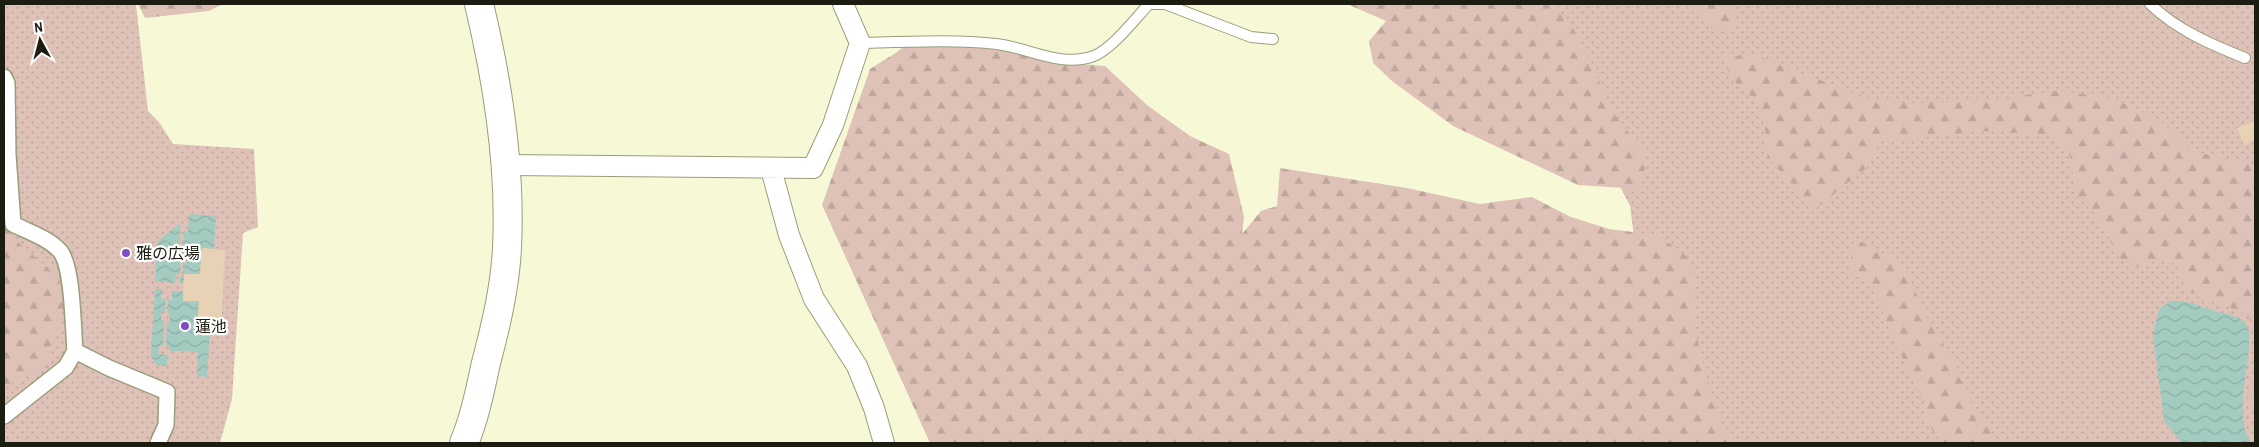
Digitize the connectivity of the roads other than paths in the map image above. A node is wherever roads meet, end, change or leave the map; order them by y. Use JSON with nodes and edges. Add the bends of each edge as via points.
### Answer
{"nodes":[{"id":1,"x":478,"y":4,"type":"edge"},
{"id":2,"x":843,"y":4,"type":"edge"},
{"id":3,"x":1149,"y":4,"type":"edge"},
{"id":4,"x":2150,"y":4,"type":"edge"},
{"id":5,"x":1273,"y":39,"type":"dead end"},
{"id":6,"x":860,"y":43,"type":"junction"},
{"id":7,"x":2245,"y":58,"type":"dead end"},
{"id":8,"x":4,"y":78,"type":"edge"},
{"id":9,"x":506,"y":165,"type":"junction"},
{"id":10,"x":771,"y":169,"type":"junction"},
{"id":11,"x":75,"y":351,"type":"junction"},
{"id":12,"x":4,"y":416,"type":"edge"},
{"id":13,"x":158,"y":443,"type":"edge"},
{"id":14,"x":464,"y":443,"type":"edge"},
{"id":15,"x":884,"y":443,"type":"edge"}],
"edges":[{"from":1,"to":9,"type":"main road","via":[[494,64]]},
{"from":2,"to":6,"type":"street"},
{"from":3,"to":5,"type":"lane","via":[[1164,4],[1251,38]]},
{"from":3,"to":6,"type":"lane","via":[[1106,48],[1094,56],[1081,58],[1044,56],[998,44]]},
{"from":4,"to":7,"type":"lane","via":[[2185,31]]},
{"from":6,"to":10,"type":"street","via":[[828,139],[813,168]]},
{"from":8,"to":11,"type":"street","via":[[8,83],[8,155],[13,224],[47,240],[61,253],[68,269]]},
{"from":9,"to":10,"type":"street"},
{"from":9,"to":14,"type":"main road","via":[[507,248],[498,313],[472,424]]},
{"from":10,"to":15,"type":"street","via":[[789,235],[814,299],[857,366]]},
{"from":11,"to":12,"type":"street","via":[[66,367]]},
{"from":11,"to":13,"type":"street","via":[[167,392],[166,425]]}]}
